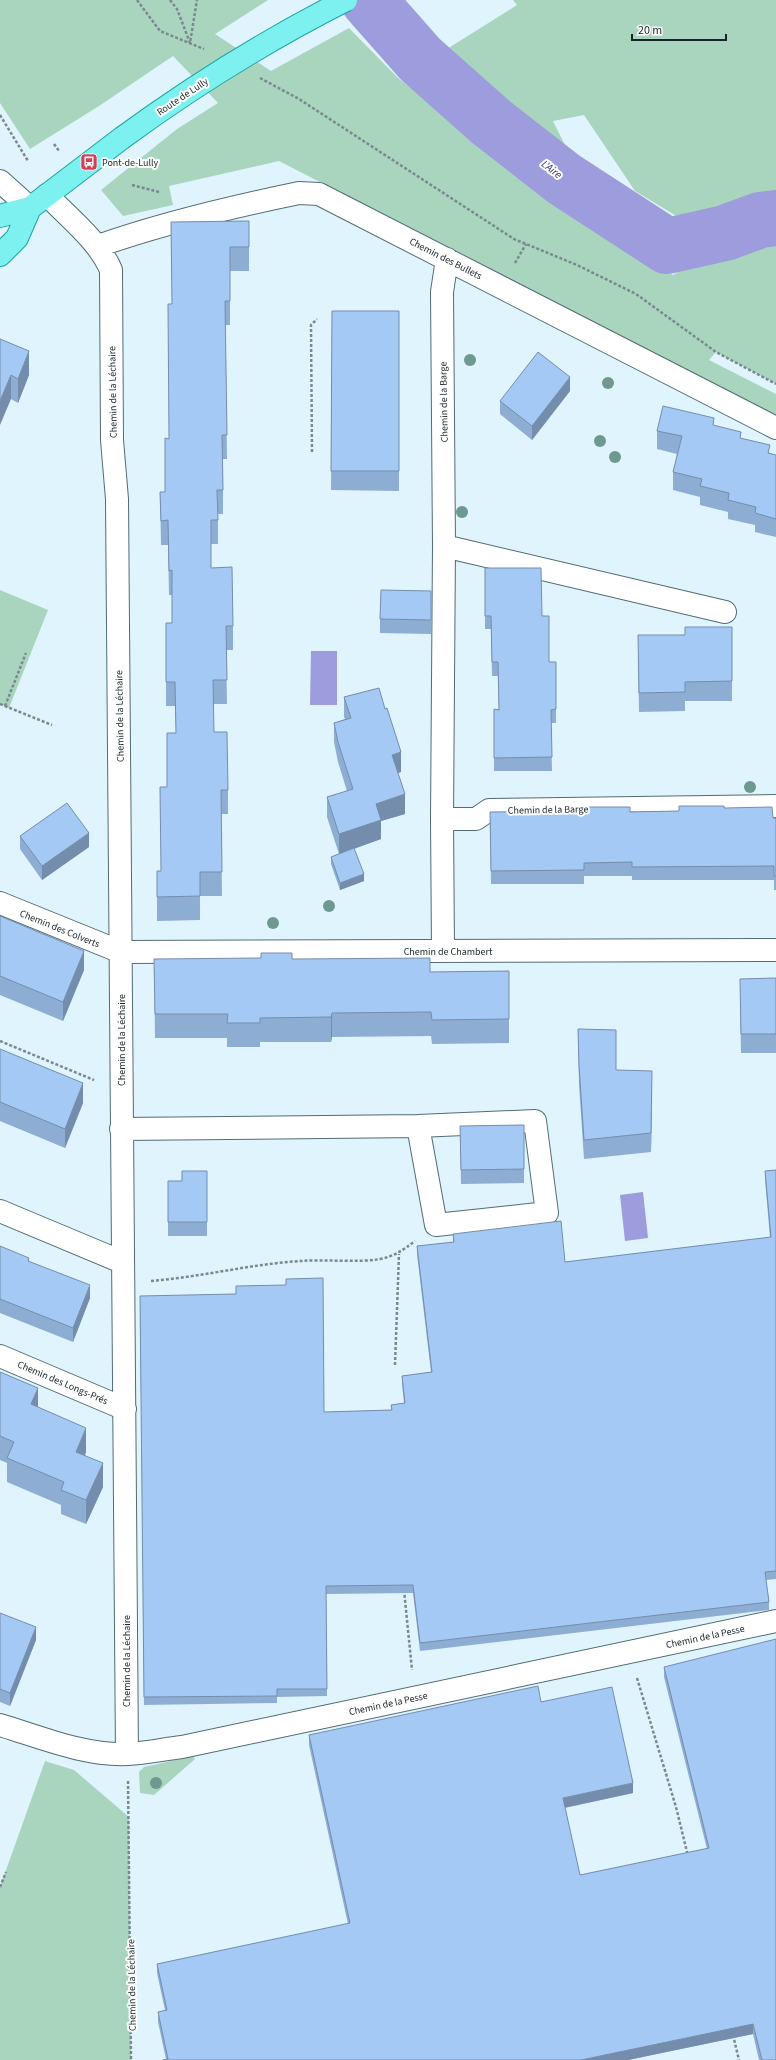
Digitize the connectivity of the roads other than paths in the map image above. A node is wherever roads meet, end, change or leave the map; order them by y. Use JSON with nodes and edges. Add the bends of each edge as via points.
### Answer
{"nodes":[{"id":1,"x":346,"y":0,"type":"edge"},
{"id":2,"x":0,"y":182,"type":"edge"},
{"id":3,"x":38,"y":202,"type":"junction"},
{"id":4,"x":0,"y":216,"type":"edge"},
{"id":5,"x":98,"y":246,"type":"junction"},
{"id":6,"x":0,"y":256,"type":"edge"},
{"id":7,"x":447,"y":259,"type":"junction"},
{"id":8,"x":776,"y":428,"type":"edge"},
{"id":9,"x":444,"y":546,"type":"junction"},
{"id":10,"x":725,"y":612,"type":"dead end"},
{"id":11,"x":776,"y":806,"type":"edge"},
{"id":12,"x":442,"y":819,"type":"junction"},
{"id":13,"x":0,"y":903,"type":"edge"},
{"id":14,"x":776,"y":950,"type":"edge"},
{"id":15,"x":443,"y":951,"type":"junction"},
{"id":16,"x":121,"y":952,"type":"junction"},
{"id":17,"x":418,"y":1126,"type":"junction"},
{"id":18,"x":121,"y":1129,"type":"junction"},
{"id":19,"x":0,"y":1211,"type":"edge"},
{"id":20,"x":123,"y":1272,"type":"junction"},
{"id":21,"x":0,"y":1356,"type":"edge"},
{"id":22,"x":125,"y":1409,"type":"junction"},
{"id":23,"x":776,"y":1621,"type":"edge"},
{"id":24,"x":0,"y":1725,"type":"edge"},
{"id":25,"x":127,"y":1754,"type":"junction"}],
"edges":[{"from":1,"to":3,"type":"main road","name":"Route de Lully","bridge":true,"via":[[247,54],[168,105]]},
{"from":2,"to":3,"type":"street","name":"Chemin de la Léchaire"},
{"from":3,"to":4,"type":"main road","name":"Route de Lully"},
{"from":3,"to":5,"type":"street","name":"Chemin de la Léchaire"},
{"from":3,"to":6,"type":"main road","name":"Route de Lully","via":[[17,238]]},
{"from":5,"to":7,"type":"street","name":"Chemin des Bullets","via":[[178,221],[309,192],[330,198]]},
{"from":5,"to":16,"type":"street","name":"Chemin de la Léchaire","via":[[111,270],[112,440],[117,499]]},
{"from":7,"to":8,"type":"street","name":"Chemin des Bullets"},
{"from":7,"to":9,"type":"street","name":"Chemin de la Barge","via":[[442,292]]},
{"from":9,"to":10,"type":"street"},
{"from":9,"to":12,"type":"street","name":"Chemin de la Barge"},
{"from":11,"to":12,"type":"street","name":"Chemin de la Barge","via":[[489,810],[476,819]]},
{"from":12,"to":15,"type":"street","name":"Chemin de la Barge"},
{"from":13,"to":16,"type":"street","name":"Chemin des Colverts"},
{"from":14,"to":15,"type":"street","name":"Chemin de Chambert"},
{"from":15,"to":16,"type":"street","name":"Chemin de Chambert"},
{"from":16,"to":18,"type":"street","name":"Chemin de la Léchaire"},
{"from":17,"to":17,"type":"street","via":[[535,1121],[547,1213],[436,1225]]},
{"from":17,"to":18,"type":"street"},
{"from":18,"to":20,"type":"street","name":"Chemin de la Léchaire"},
{"from":19,"to":20,"type":"street"},
{"from":20,"to":22,"type":"street","name":"Chemin de la Léchaire"},
{"from":21,"to":22,"type":"street","name":"Chemin des Longs-Prés"},
{"from":22,"to":25,"type":"street","name":"Chemin de la Léchaire"},
{"from":23,"to":25,"type":"street","name":"Chemin de la Pesse","via":[[225,1739]]},
{"from":24,"to":25,"type":"street","name":"Chemin de la Pesse","via":[[71,1746]]}]}
